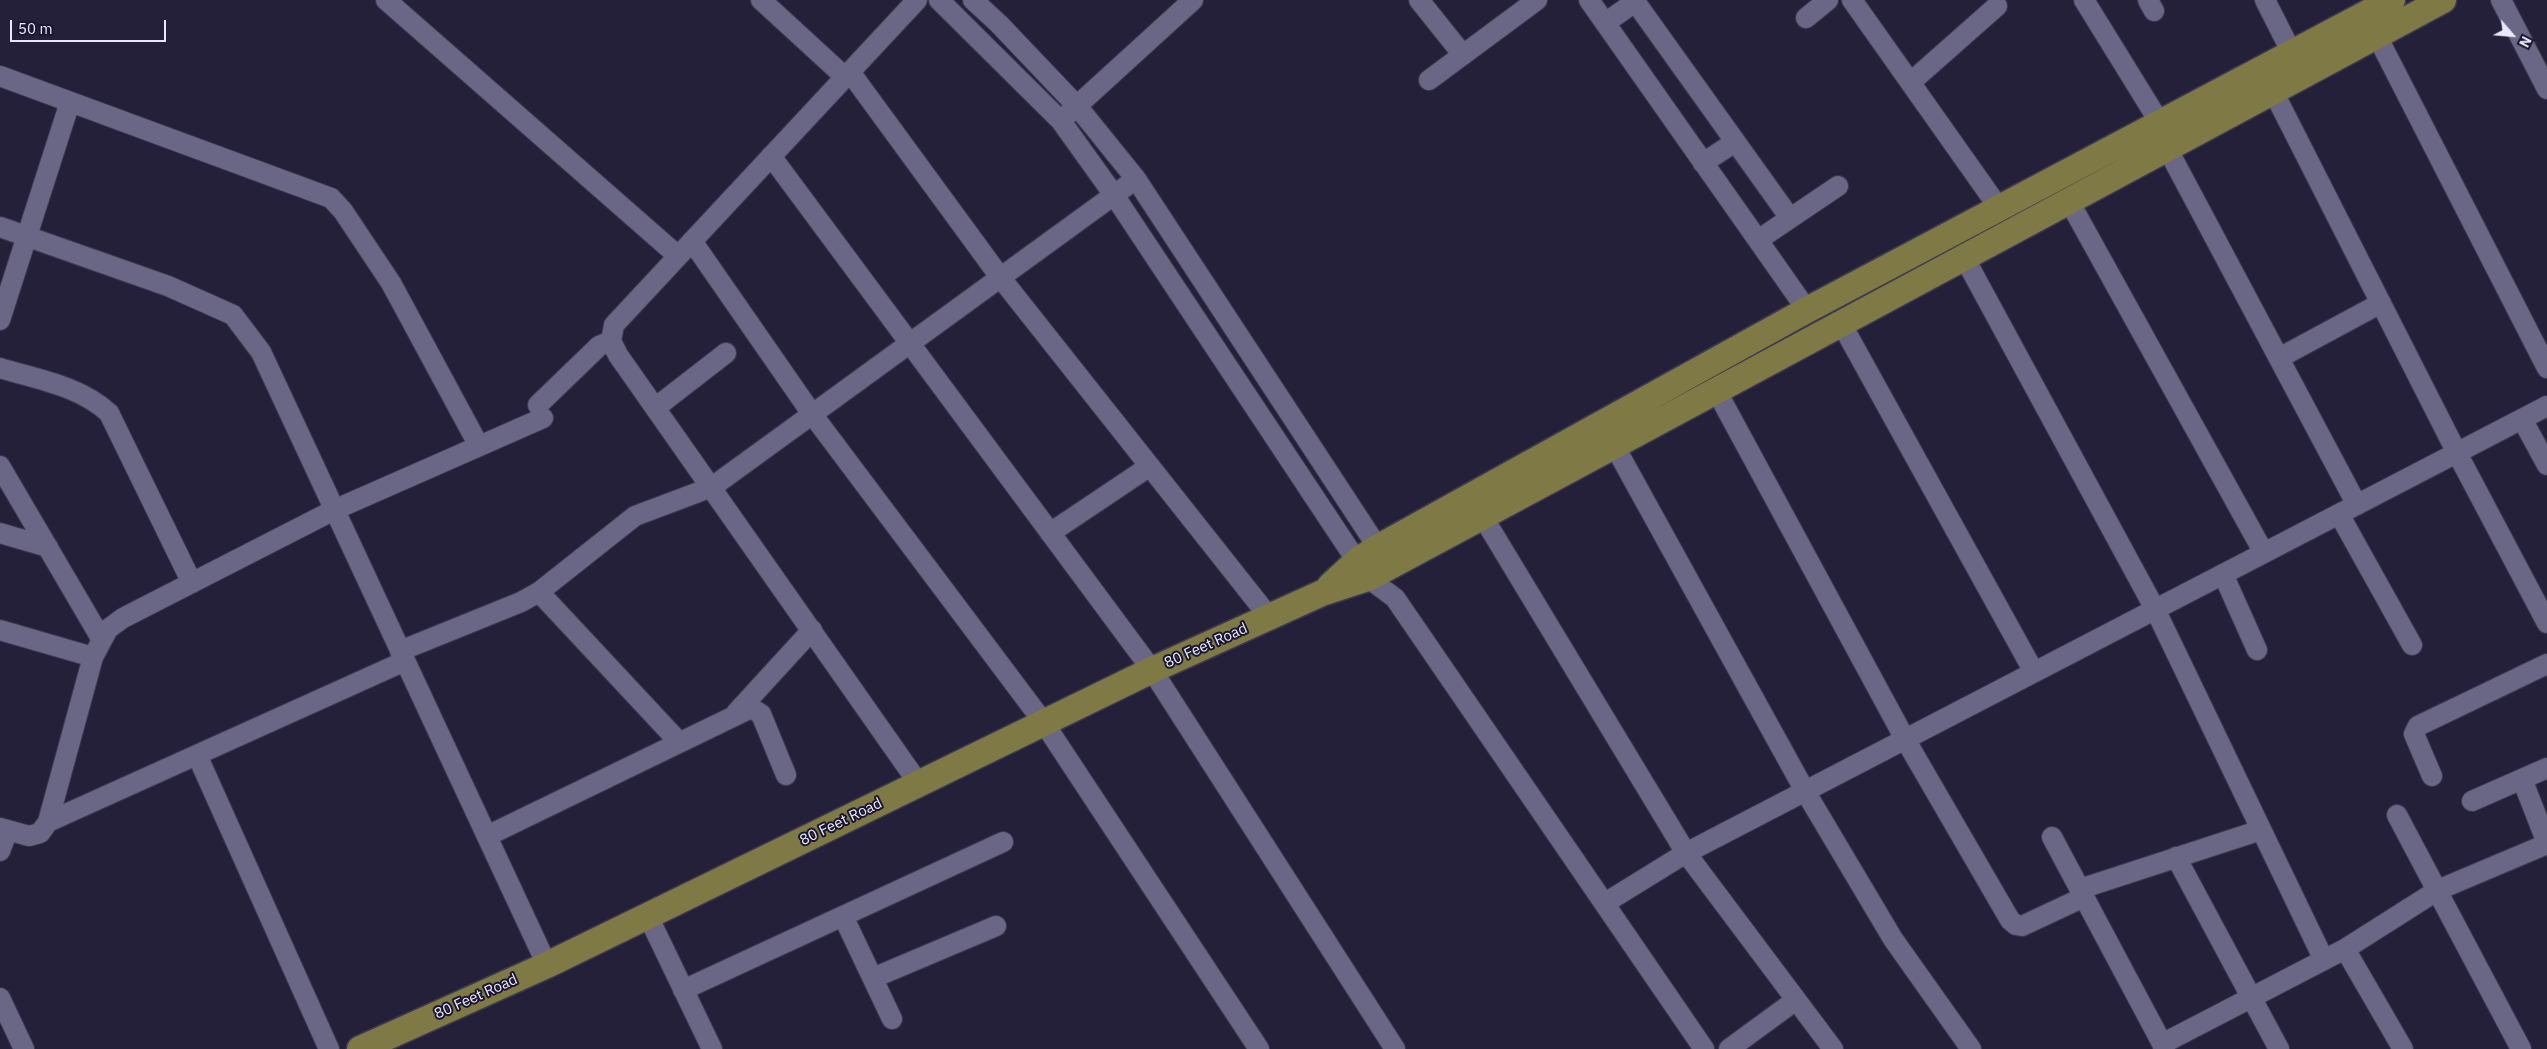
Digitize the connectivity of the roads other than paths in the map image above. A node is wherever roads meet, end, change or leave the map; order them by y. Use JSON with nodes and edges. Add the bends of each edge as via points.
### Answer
{"nodes":[{"id":1,"x":386,"y":0,"type":"edge"},
{"id":2,"x":761,"y":0,"type":"edge"},
{"id":3,"x":917,"y":0,"type":"edge"},
{"id":4,"x":938,"y":0,"type":"edge"},
{"id":5,"x":973,"y":0,"type":"edge"},
{"id":6,"x":1193,"y":0,"type":"edge"},
{"id":7,"x":1419,"y":0,"type":"edge"},
{"id":8,"x":1537,"y":0,"type":"edge"},
{"id":9,"x":1589,"y":0,"type":"edge"},
{"id":10,"x":1828,"y":0,"type":"edge"},
{"id":11,"x":1852,"y":0,"type":"edge"},
{"id":12,"x":2084,"y":0,"type":"edge"},
{"id":13,"x":2265,"y":0,"type":"edge"},
{"id":14,"x":2392,"y":0,"type":"edge"},
{"id":15,"x":2443,"y":0,"type":"edge"},
{"id":16,"x":2500,"y":0,"type":"edge"},
{"id":17,"x":1635,"y":1,"type":"edge"},
{"id":18,"x":1997,"y":6,"type":"dead end"},
{"id":19,"x":1806,"y":18,"type":"dead end"},
{"id":20,"x":1604,"y":23,"type":"junction"},
{"id":21,"x":2377,"y":36,"type":"junction"},
{"id":22,"x":1464,"y":54,"type":"junction"},
{"id":23,"x":2298,"y":64,"type":"junction"},
{"id":24,"x":848,"y":74,"type":"junction"},
{"id":25,"x":0,"y":76,"type":"edge"},
{"id":26,"x":1429,"y":80,"type":"dead end"},
{"id":27,"x":1911,"y":82,"type":"junction"},
{"id":28,"x":2547,"y":89,"type":"edge"},
{"id":29,"x":2273,"y":91,"type":"junction"},
{"id":30,"x":70,"y":102,"type":"junction"},
{"id":31,"x":1077,"y":106,"type":"junction"},
{"id":32,"x":1061,"y":121,"type":"junction"},
{"id":33,"x":2160,"y":123,"type":"junction"},
{"id":34,"x":1735,"y":142,"type":"junction"},
{"id":35,"x":2167,"y":148,"type":"junction"},
{"id":36,"x":771,"y":156,"type":"junction"},
{"id":37,"x":1704,"y":163,"type":"junction"},
{"id":38,"x":1136,"y":179,"type":"junction"},
{"id":39,"x":1838,"y":186,"type":"dead end"},
{"id":40,"x":1114,"y":195,"type":"junction"},
{"id":41,"x":2069,"y":201,"type":"junction"},
{"id":42,"x":1999,"y":208,"type":"junction"},
{"id":43,"x":1790,"y":218,"type":"junction"},
{"id":44,"x":0,"y":227,"type":"edge"},
{"id":45,"x":26,"y":236,"type":"junction"},
{"id":46,"x":1758,"y":240,"type":"junction"},
{"id":47,"x":692,"y":241,"type":"junction"},
{"id":48,"x":678,"y":256,"type":"junction"},
{"id":49,"x":1964,"y":256,"type":"junction"},
{"id":50,"x":1000,"y":277,"type":"junction"},
{"id":51,"x":2381,"y":303,"type":"junction"},
{"id":52,"x":1807,"y":310,"type":"junction"},
{"id":53,"x":0,"y":320,"type":"edge"},
{"id":54,"x":1841,"y":323,"type":"junction"},
{"id":55,"x":611,"y":340,"type":"junction"},
{"id":56,"x":909,"y":344,"type":"junction"},
{"id":57,"x":726,"y":353,"type":"dead end"},
{"id":58,"x":2279,"y":358,"type":"junction"},
{"id":59,"x":0,"y":368,"type":"edge"},
{"id":60,"x":2547,"y":368,"type":"edge"},
{"id":61,"x":1716,"y":390,"type":"junction"},
{"id":62,"x":2547,"y":406,"type":"edge"},
{"id":63,"x":655,"y":408,"type":"junction"},
{"id":64,"x":812,"y":414,"type":"junction"},
{"id":65,"x":2522,"y":419,"type":"junction"},
{"id":66,"x":1614,"y":445,"type":"junction"},
{"id":67,"x":479,"y":446,"type":"junction"},
{"id":68,"x":2457,"y":453,"type":"junction"},
{"id":69,"x":2547,"y":465,"type":"edge"},
{"id":70,"x":0,"y":466,"type":"edge"},
{"id":71,"x":1150,"y":466,"type":"junction"},
{"id":72,"x":712,"y":487,"type":"junction"},
{"id":73,"x":2357,"y":505,"type":"junction"},
{"id":74,"x":334,"y":510,"type":"junction"},
{"id":75,"x":2339,"y":514,"type":"junction"},
{"id":76,"x":1483,"y":517,"type":"junction"},
{"id":77,"x":1050,"y":533,"type":"junction"},
{"id":78,"x":0,"y":534,"type":"edge"},
{"id":79,"x":48,"y":547,"type":"junction"},
{"id":80,"x":2264,"y":553,"type":"junction"},
{"id":81,"x":1373,"y":563,"type":"junction"},
{"id":82,"x":2223,"y":574,"type":"junction"},
{"id":83,"x":192,"y":583,"type":"junction"},
{"id":84,"x":539,"y":592,"type":"junction"},
{"id":85,"x":2155,"y":609,"type":"junction"},
{"id":86,"x":1270,"y":618,"type":"junction"},
{"id":87,"x":2547,"y":623,"type":"edge"},
{"id":88,"x":0,"y":630,"type":"edge"},
{"id":89,"x":812,"y":630,"type":"junction"},
{"id":90,"x":2412,"y":646,"type":"dead end"},
{"id":91,"x":97,"y":648,"type":"junction"},
{"id":92,"x":2257,"y":650,"type":"dead end"},
{"id":93,"x":403,"y":656,"type":"junction"},
{"id":94,"x":2547,"y":664,"type":"edge"},
{"id":95,"x":1152,"y":670,"type":"junction"},
{"id":96,"x":2034,"y":672,"type":"junction"},
{"id":97,"x":734,"y":715,"type":"junction"},
{"id":98,"x":1044,"y":723,"type":"junction"},
{"id":99,"x":1905,"y":739,"type":"junction"},
{"id":100,"x":679,"y":742,"type":"junction"},
{"id":101,"x":197,"y":755,"type":"junction"},
{"id":102,"x":2547,"y":768,"type":"edge"},
{"id":103,"x":786,"y":775,"type":"dead end"},
{"id":104,"x":2432,"y":776,"type":"dead end"},
{"id":105,"x":2522,"y":779,"type":"junction"},
{"id":106,"x":919,"y":784,"type":"junction"},
{"id":107,"x":1805,"y":791,"type":"junction"},
{"id":108,"x":2472,"y":800,"type":"dead end"},
{"id":109,"x":2397,"y":815,"type":"dead end"},
{"id":110,"x":48,"y":822,"type":"junction"},
{"id":111,"x":4,"y":829,"type":"edge"},
{"id":112,"x":2261,"y":830,"type":"junction"},
{"id":113,"x":487,"y":836,"type":"junction"},
{"id":114,"x":2052,"y":837,"type":"dead end"},
{"id":115,"x":1003,"y":842,"type":"dead end"},
{"id":116,"x":2547,"y":843,"type":"edge"},
{"id":117,"x":0,"y":851,"type":"edge"},
{"id":118,"x":1686,"y":853,"type":"junction"},
{"id":119,"x":2176,"y":857,"type":"junction"},
{"id":120,"x":2438,"y":890,"type":"junction"},
{"id":121,"x":2082,"y":893,"type":"junction"},
{"id":122,"x":1604,"y":903,"type":"junction"},
{"id":123,"x":648,"y":916,"type":"junction"},
{"id":124,"x":843,"y":916,"type":"junction"},
{"id":125,"x":996,"y":926,"type":"dead end"},
{"id":126,"x":2345,"y":949,"type":"junction"},
{"id":127,"x":2324,"y":960,"type":"junction"},
{"id":128,"x":547,"y":965,"type":"junction"},
{"id":129,"x":873,"y":978,"type":"junction"},
{"id":130,"x":683,"y":990,"type":"junction"},
{"id":131,"x":0,"y":998,"type":"edge"},
{"id":132,"x":2252,"y":998,"type":"junction"},
{"id":133,"x":1796,"y":1000,"type":"junction"},
{"id":134,"x":892,"y":1019,"type":"dead end"},
{"id":135,"x":2164,"y":1047,"type":"edge"},
{"id":136,"x":24,"y":1049,"type":"edge"},
{"id":137,"x":329,"y":1049,"type":"edge"},
{"id":138,"x":360,"y":1049,"type":"edge"},
{"id":139,"x":712,"y":1049,"type":"edge"},
{"id":140,"x":1259,"y":1049,"type":"edge"},
{"id":141,"x":1395,"y":1049,"type":"edge"},
{"id":142,"x":1704,"y":1049,"type":"edge"},
{"id":143,"x":1729,"y":1049,"type":"edge"},
{"id":144,"x":1833,"y":1049,"type":"edge"},
{"id":145,"x":1971,"y":1049,"type":"edge"},
{"id":146,"x":2279,"y":1049,"type":"edge"},
{"id":147,"x":2403,"y":1049,"type":"edge"},
{"id":148,"x":2521,"y":1049,"type":"edge"}],
"edges":[{"from":1,"to":48,"type":"street"},
{"from":2,"to":24,"type":"street"},
{"from":3,"to":24,"type":"street"},
{"from":4,"to":32,"type":"street"},
{"from":5,"to":31,"type":"street"},
{"from":6,"to":31,"type":"street"},
{"from":7,"to":22,"type":"street"},
{"from":8,"to":22,"type":"street"},
{"from":9,"to":20,"type":"street"},
{"from":10,"to":19,"type":"street"},
{"from":11,"to":27,"type":"street"},
{"from":12,"to":33,"type":"street"},
{"from":13,"to":23,"type":"street"},
{"from":14,"to":23,"type":"main road"},
{"from":15,"to":21,"type":"main road"},
{"from":16,"to":28,"type":"street"},
{"from":17,"to":20,"type":"street"},
{"from":17,"to":34,"type":"street"},
{"from":18,"to":27,"type":"street"},
{"from":20,"to":37,"type":"street"},
{"from":21,"to":23,"type":"main road"},
{"from":21,"to":60,"type":"street"},
{"from":22,"to":26,"type":"street"},
{"from":23,"to":29,"type":"main road"},
{"from":23,"to":33,"type":"main road"},
{"from":24,"to":36,"type":"street"},
{"from":24,"to":50,"type":"street"},
{"from":25,"to":30,"type":"street"},
{"from":27,"to":42,"type":"street"},
{"from":29,"to":35,"type":"main road"},
{"from":29,"to":51,"type":"street"},
{"from":30,"to":45,"type":"street"},
{"from":30,"to":67,"type":"street","via":[[331,198],[390,283]]},
{"from":31,"to":32,"type":"street"},
{"from":31,"to":38,"type":"street"},
{"from":32,"to":40,"type":"street"},
{"from":33,"to":42,"type":"main road"},
{"from":34,"to":37,"type":"street"},
{"from":34,"to":43,"type":"street"},
{"from":35,"to":41,"type":"main road"},
{"from":35,"to":58,"type":"street"},
{"from":36,"to":47,"type":"street"},
{"from":36,"to":56,"type":"street"},
{"from":37,"to":46,"type":"street"},
{"from":38,"to":40,"type":"street"},
{"from":38,"to":81,"type":"street"},
{"from":39,"to":43,"type":"street"},
{"from":40,"to":50,"type":"street"},
{"from":40,"to":81,"type":"street"},
{"from":41,"to":49,"type":"main road"},
{"from":41,"to":80,"type":"street"},
{"from":42,"to":52,"type":"main road"},
{"from":43,"to":46,"type":"street"},
{"from":44,"to":45,"type":"street"},
{"from":45,"to":53,"type":"street"},
{"from":45,"to":74,"type":"street","via":[[168,286],[233,315],[260,352]]},
{"from":46,"to":52,"type":"street"},
{"from":47,"to":48,"type":"street"},
{"from":47,"to":64,"type":"street"},
{"from":48,"to":55,"type":"street","via":[[614,325]]},
{"from":49,"to":54,"type":"main road"},
{"from":49,"to":85,"type":"street"},
{"from":50,"to":56,"type":"street"},
{"from":50,"to":71,"type":"street"},
{"from":51,"to":58,"type":"street"},
{"from":51,"to":68,"type":"street"},
{"from":52,"to":81,"type":"main road"},
{"from":54,"to":61,"type":"main road"},
{"from":54,"to":96,"type":"street"},
{"from":55,"to":63,"type":"street","via":[[618,356]]},
{"from":55,"to":67,"type":"street","via":[[599,346],[540,412]]},
{"from":56,"to":64,"type":"street"},
{"from":56,"to":77,"type":"street"},
{"from":57,"to":63,"type":"street"},
{"from":58,"to":73,"type":"street"},
{"from":59,"to":83,"type":"street","via":[[78,391],[109,413]]},
{"from":61,"to":66,"type":"main road"},
{"from":61,"to":99,"type":"street"},
{"from":62,"to":65,"type":"street"},
{"from":63,"to":72,"type":"street"},
{"from":64,"to":72,"type":"street"},
{"from":64,"to":98,"type":"street"},
{"from":65,"to":68,"type":"street"},
{"from":65,"to":69,"type":"street"},
{"from":66,"to":76,"type":"main road"},
{"from":66,"to":107,"type":"street"},
{"from":67,"to":74,"type":"street"},
{"from":68,"to":73,"type":"street"},
{"from":68,"to":87,"type":"street"},
{"from":70,"to":79,"type":"street"},
{"from":71,"to":77,"type":"street"},
{"from":71,"to":86,"type":"street"},
{"from":72,"to":84,"type":"street","via":[[635,516]]},
{"from":72,"to":89,"type":"street"},
{"from":73,"to":75,"type":"street"},
{"from":74,"to":83,"type":"street"},
{"from":74,"to":93,"type":"street"},
{"from":75,"to":80,"type":"street"},
{"from":75,"to":90,"type":"street"},
{"from":76,"to":81,"type":"main road"},
{"from":76,"to":118,"type":"street"},
{"from":77,"to":95,"type":"street"},
{"from":78,"to":79,"type":"street"},
{"from":79,"to":91,"type":"street"},
{"from":80,"to":82,"type":"street"},
{"from":81,"to":86,"type":"main road","name":"80 Feet Road"},
{"from":81,"to":122,"type":"street"},
{"from":82,"to":85,"type":"street"},
{"from":82,"to":92,"type":"street"},
{"from":83,"to":91,"type":"street","via":[[123,618],[108,629]]},
{"from":84,"to":93,"type":"street"},
{"from":84,"to":100,"type":"street"},
{"from":85,"to":96,"type":"street"},
{"from":85,"to":112,"type":"street"},
{"from":86,"to":95,"type":"main road","name":"80 Feet Road"},
{"from":88,"to":91,"type":"street"},
{"from":89,"to":97,"type":"street"},
{"from":89,"to":106,"type":"street"},
{"from":91,"to":110,"type":"street"},
{"from":93,"to":101,"type":"street"},
{"from":93,"to":113,"type":"street"},
{"from":94,"to":104,"type":"street","via":[[2418,726],[2414,734]]},
{"from":95,"to":98,"type":"main road","name":"80 Feet Road"},
{"from":95,"to":141,"type":"street"},
{"from":96,"to":99,"type":"street"},
{"from":97,"to":100,"type":"street"},
{"from":97,"to":103,"type":"street","via":[[751,708],[761,714]]},
{"from":98,"to":106,"type":"main road","name":"80 Feet Road"},
{"from":98,"to":140,"type":"street"},
{"from":99,"to":107,"type":"street"},
{"from":99,"to":121,"type":"street","via":[[2010,920],[2022,926]]},
{"from":100,"to":113,"type":"street"},
{"from":101,"to":110,"type":"street"},
{"from":101,"to":137,"type":"street"},
{"from":102,"to":105,"type":"street"},
{"from":105,"to":108,"type":"street"},
{"from":105,"to":116,"type":"street"},
{"from":106,"to":123,"type":"main road","name":"80 Feet Road"},
{"from":107,"to":118,"type":"street"},
{"from":107,"to":145,"type":"street","via":[[1893,939]]},
{"from":109,"to":120,"type":"street"},
{"from":110,"to":111,"type":"street","via":[[40,834],[30,836]]},
{"from":111,"to":117,"type":"street"},
{"from":112,"to":119,"type":"street"},
{"from":112,"to":127,"type":"street"},
{"from":113,"to":128,"type":"street"},
{"from":114,"to":121,"type":"street"},
{"from":115,"to":124,"type":"street"},
{"from":116,"to":120,"type":"street"},
{"from":118,"to":122,"type":"street"},
{"from":118,"to":133,"type":"street"},
{"from":119,"to":121,"type":"street"},
{"from":119,"to":132,"type":"street"},
{"from":120,"to":126,"type":"street"},
{"from":120,"to":148,"type":"street"},
{"from":121,"to":135,"type":"street"},
{"from":122,"to":142,"type":"street"},
{"from":123,"to":128,"type":"main road","name":"80 Feet Road"},
{"from":123,"to":130,"type":"street"},
{"from":124,"to":129,"type":"street"},
{"from":124,"to":130,"type":"street"},
{"from":125,"to":129,"type":"street"},
{"from":126,"to":127,"type":"street"},
{"from":126,"to":147,"type":"street"},
{"from":127,"to":132,"type":"street"},
{"from":128,"to":138,"type":"main road","name":"80 Feet Road"},
{"from":129,"to":134,"type":"street"},
{"from":130,"to":139,"type":"street"},
{"from":131,"to":136,"type":"street"},
{"from":132,"to":135,"type":"street"},
{"from":132,"to":146,"type":"street"},
{"from":133,"to":143,"type":"street"},
{"from":133,"to":144,"type":"street"}]}
